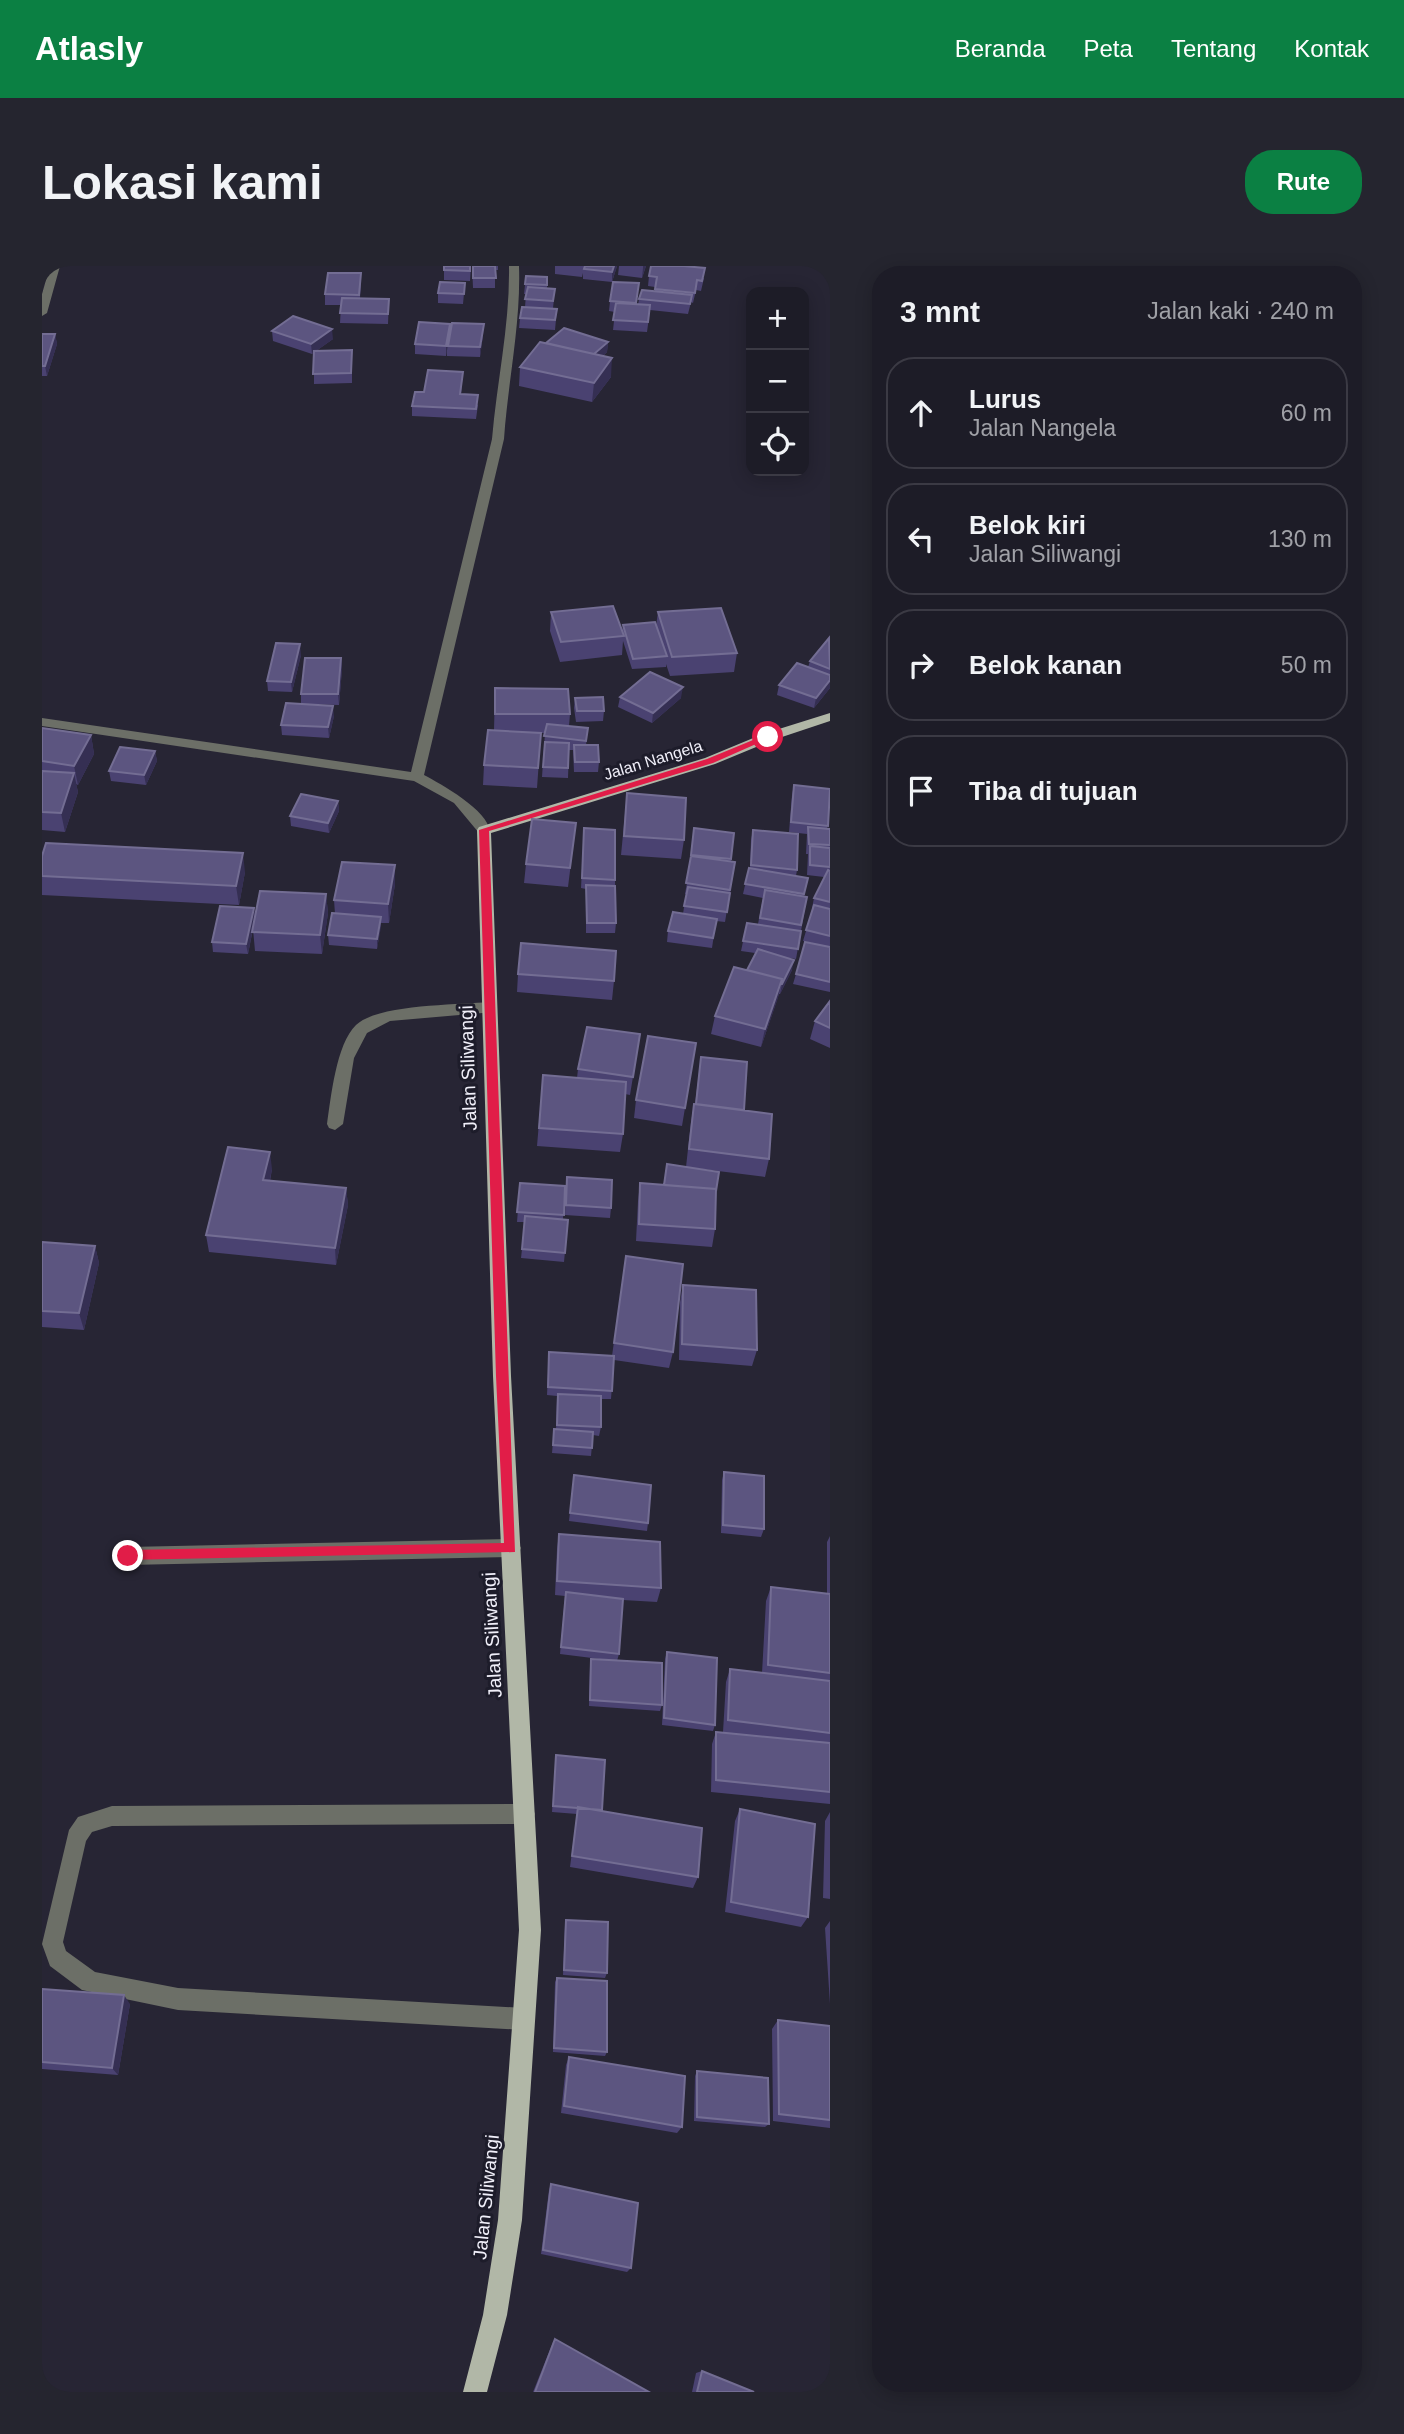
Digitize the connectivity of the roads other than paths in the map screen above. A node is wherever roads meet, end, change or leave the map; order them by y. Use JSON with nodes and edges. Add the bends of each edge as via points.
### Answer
{"nodes":[{"id":1,"x":55,"y":266,"type":"edge"},
{"id":2,"x":514,"y":266,"type":"edge"},
{"id":3,"x":42,"y":313,"type":"edge"},
{"id":4,"x":830,"y":717,"type":"edge"},
{"id":5,"x":42,"y":722,"type":"edge"},
{"id":6,"x":417,"y":777,"type":"junction"},
{"id":7,"x":484,"y":830,"type":"junction"},
{"id":8,"x":489,"y":1008,"type":"junction"},
{"id":9,"x":335,"y":1124,"type":"dead end"},
{"id":10,"x":511,"y":1548,"type":"junction"},
{"id":11,"x":128,"y":1556,"type":"dead end"},
{"id":12,"x":525,"y":1814,"type":"junction"},
{"id":13,"x":524,"y":2019,"type":"junction"},
{"id":14,"x":475,"y":2392,"type":"edge"}],
"edges":[{"from":1,"to":3,"type":"street"},
{"from":2,"to":6,"type":"street","via":[[515,305],[498,439]]},
{"from":4,"to":7,"type":"main road","name":"Jalan Nangela","via":[[710,761]]},
{"from":5,"to":6,"type":"street"},
{"from":6,"to":7,"type":"street","via":[[459,800]]},
{"from":7,"to":8,"type":"main road","name":"Jalan Siliwangi"},
{"from":8,"to":9,"type":"street","via":[[387,1016],[361,1029],[346,1058]]},
{"from":8,"to":10,"type":"main road","name":"Jalan Siliwangi"},
{"from":10,"to":11,"type":"street"},
{"from":10,"to":12,"type":"main road","name":"Jalan Siliwangi"},
{"from":12,"to":13,"type":"main road","name":"Jalan Siliwangi","via":[[530,1930]]},
{"from":12,"to":13,"type":"street","via":[[112,1816],[85,1824],[76,1838],[52,1942],[58,1958],[90,1982],[178,1999]]},
{"from":13,"to":14,"type":"main road","name":"Jalan Siliwangi","via":[[510,2220],[495,2315]]}]}
